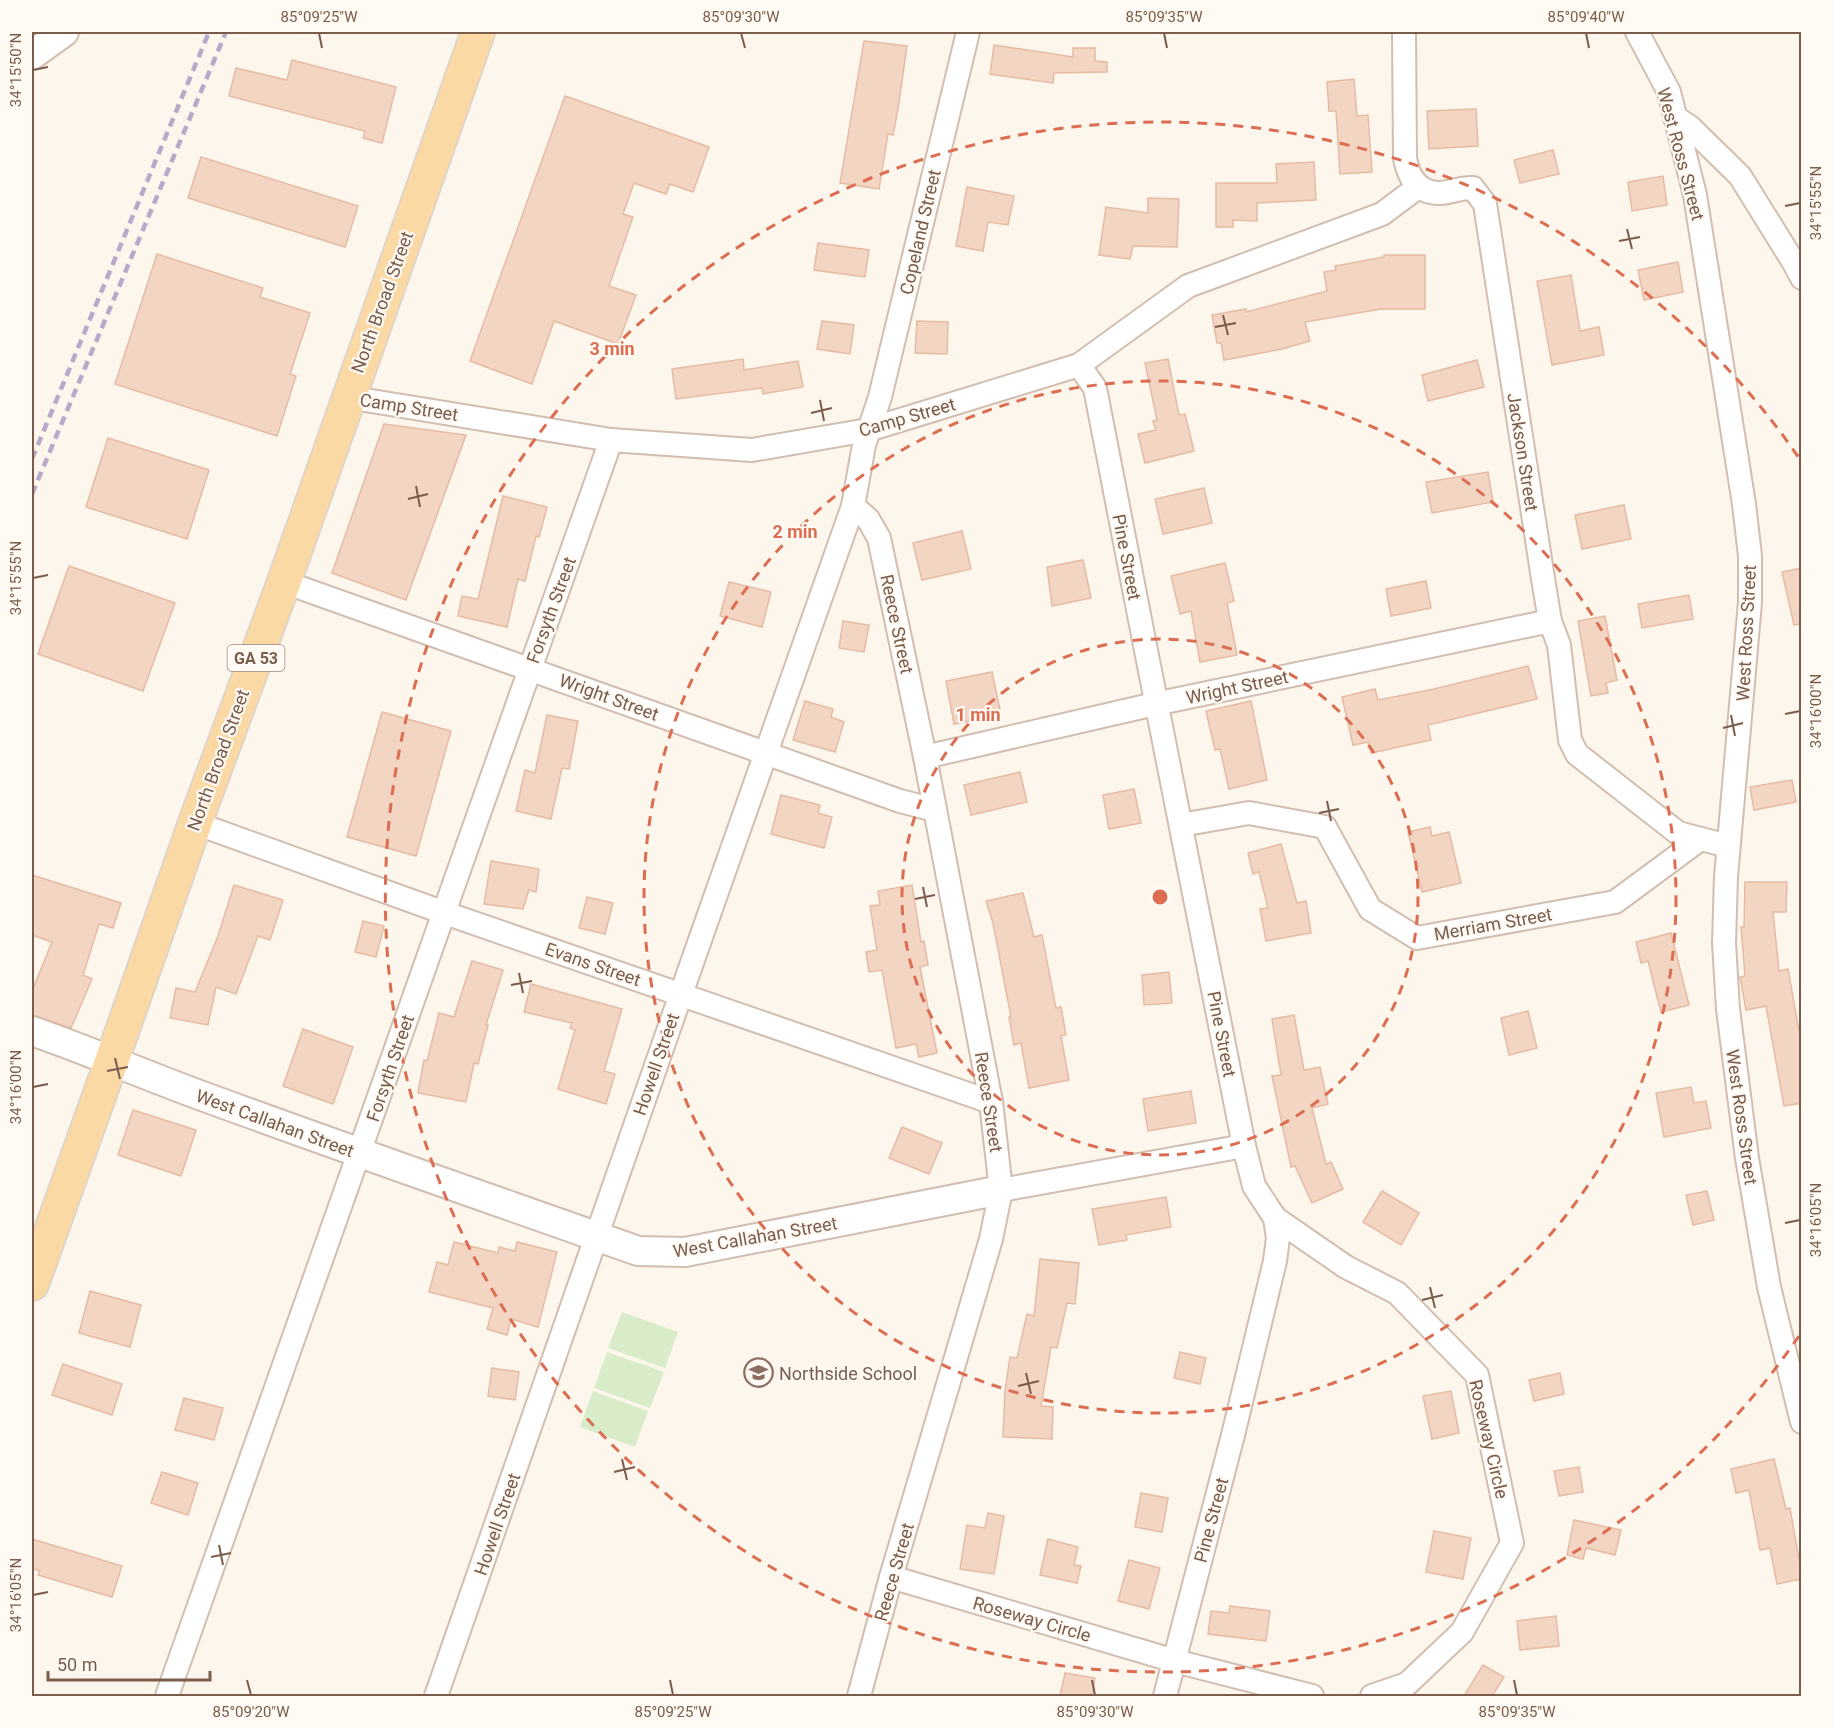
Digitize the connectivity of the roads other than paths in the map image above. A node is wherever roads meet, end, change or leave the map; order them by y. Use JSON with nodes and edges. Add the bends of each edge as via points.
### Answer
{"nodes":[{"id":1,"x":64,"y":32,"type":"edge"},
{"id":2,"x":478,"y":32,"type":"edge"},
{"id":3,"x":968,"y":32,"type":"edge"},
{"id":4,"x":1404,"y":32,"type":"edge"},
{"id":5,"x":1637,"y":32,"type":"edge"},
{"id":6,"x":32,"y":55,"type":"edge"},
{"id":7,"x":1675,"y":117,"type":"junction"},
{"id":8,"x":1418,"y":187,"type":"junction"},
{"id":9,"x":1802,"y":278,"type":"edge"},
{"id":10,"x":1079,"y":365,"type":"junction"},
{"id":11,"x":347,"y":397,"type":"junction"},
{"id":12,"x":868,"y":430,"type":"junction"},
{"id":13,"x":612,"y":440,"type":"junction"},
{"id":14,"x":853,"y":506,"type":"junction"},
{"id":15,"x":284,"y":582,"type":"junction"},
{"id":16,"x":1550,"y":621,"type":"junction"},
{"id":17,"x":530,"y":669,"type":"junction"},
{"id":18,"x":1155,"y":705,"type":"junction"},
{"id":19,"x":765,"y":752,"type":"junction"},
{"id":20,"x":925,"y":757,"type":"junction"},
{"id":21,"x":935,"y":810,"type":"junction"},
{"id":22,"x":195,"y":823,"type":"junction"},
{"id":23,"x":1181,"y":825,"type":"junction"},
{"id":24,"x":1698,"y":840,"type":"junction"},
{"id":25,"x":1728,"y":846,"type":"junction"},
{"id":26,"x":445,"y":913,"type":"junction"},
{"id":27,"x":681,"y":994,"type":"junction"},
{"id":28,"x":32,"y":1031,"type":"edge"},
{"id":29,"x":112,"y":1060,"type":"junction"},
{"id":30,"x":991,"y":1102,"type":"junction"},
{"id":31,"x":1244,"y":1146,"type":"junction"},
{"id":32,"x":360,"y":1154,"type":"junction"},
{"id":33,"x":1001,"y":1190,"type":"junction"},
{"id":34,"x":1275,"y":1218,"type":"junction"},
{"id":35,"x":598,"y":1237,"type":"junction"},
{"id":36,"x":32,"y":1284,"type":"edge"},
{"id":37,"x":1802,"y":1422,"type":"edge"},
{"id":38,"x":891,"y":1577,"type":"junction"},
{"id":39,"x":1175,"y":1661,"type":"junction"},
{"id":40,"x":167,"y":1696,"type":"edge"},
{"id":41,"x":436,"y":1696,"type":"edge"},
{"id":42,"x":858,"y":1696,"type":"edge"},
{"id":43,"x":1165,"y":1696,"type":"edge"},
{"id":44,"x":1312,"y":1696,"type":"edge"},
{"id":45,"x":1372,"y":1696,"type":"edge"}],
"edges":[{"from":1,"to":6,"type":"street"},
{"from":2,"to":11,"type":"main road","name":"North Broad Street","number":"GA 53"},
{"from":3,"to":12,"type":"street","name":"Copeland Street","via":[[880,397]]},
{"from":4,"to":8,"type":"street","via":[[1405,158],[1408,174]]},
{"from":5,"to":7,"type":"street","name":"West Ross Street","via":[[1669,92]]},
{"from":7,"to":9,"type":"street","via":[[1740,176]]},
{"from":7,"to":25,"type":"street","name":"West Ross Street","via":[[1695,195],[1750,556],[1746,660]]},
{"from":8,"to":10,"type":"street","name":"Camp Street","via":[[1382,214],[1188,286]]},
{"from":8,"to":16,"type":"street","name":"Jackson Street","via":[[1439,193],[1473,188],[1485,204]]},
{"from":10,"to":12,"type":"street","name":"Camp Street"},
{"from":10,"to":18,"type":"street","name":"Pine Street","via":[[1095,388]]},
{"from":11,"to":13,"type":"street","name":"Camp Street"},
{"from":11,"to":15,"type":"main road","name":"North Broad Street","number":"GA 53"},
{"from":12,"to":13,"type":"street","name":"Camp Street","via":[[752,450]]},
{"from":12,"to":14,"type":"street","name":"Howell Street"},
{"from":13,"to":17,"type":"street","name":"Forsyth Street"},
{"from":14,"to":19,"type":"street","name":"Howell Street"},
{"from":14,"to":20,"type":"street","name":"Reece Street","via":[[868,519],[879,538]]},
{"from":15,"to":17,"type":"street","name":"Wright Street"},
{"from":15,"to":22,"type":"main road","name":"North Broad Street","number":"GA 53"},
{"from":16,"to":18,"type":"street","name":"Wright Street"},
{"from":16,"to":24,"type":"street","name":"Jackson Street","via":[[1559,645],[1570,740],[1576,754],[1678,833]]},
{"from":17,"to":19,"type":"street","name":"Wright Street"},
{"from":17,"to":26,"type":"street","name":"Forsyth Street"},
{"from":18,"to":20,"type":"street","name":"Wright Street"},
{"from":18,"to":23,"type":"street","name":"Pine Street"},
{"from":19,"to":21,"type":"street","name":"Wright Street"},
{"from":19,"to":27,"type":"street","name":"Howell Street"},
{"from":20,"to":21,"type":"street","name":"Reece Street"},
{"from":21,"to":30,"type":"street","name":"Reece Street"},
{"from":22,"to":26,"type":"street","name":"Evans Street"},
{"from":22,"to":29,"type":"main road","name":"North Broad Street","number":"GA 53"},
{"from":23,"to":24,"type":"street","name":"Merriam Street","via":[[1249,813],[1324,826],[1370,909],[1417,938],[1615,902]]},
{"from":23,"to":31,"type":"street","name":"Pine Street"},
{"from":24,"to":25,"type":"street","name":"Jackson Street"},
{"from":25,"to":37,"type":"street","name":"West Ross Street","via":[[1724,943],[1745,1146],[1770,1287]]},
{"from":26,"to":27,"type":"street","name":"Evans Street"},
{"from":26,"to":32,"type":"street","name":"Forsyth Street"},
{"from":27,"to":30,"type":"street","name":"Evans Street"},
{"from":27,"to":35,"type":"street","name":"Howell Street"},
{"from":28,"to":29,"type":"street","name":"West Callahan Street"},
{"from":29,"to":32,"type":"street","name":"West Callahan Street"},
{"from":29,"to":36,"type":"main road","name":"North Broad Street","number":"GA 53"},
{"from":30,"to":33,"type":"street","name":"Reece Street"},
{"from":31,"to":33,"type":"street","name":"West Callahan Street"},
{"from":31,"to":34,"type":"street","name":"Pine Street","via":[[1254,1186]]},
{"from":32,"to":35,"type":"street","name":"West Callahan Street"},
{"from":32,"to":40,"type":"street","name":"Forsyth Street"},
{"from":33,"to":35,"type":"street","name":"West Callahan Street","via":[[685,1252],[638,1251]]},
{"from":33,"to":38,"type":"street","name":"Reece Street","via":[[991,1239]]},
{"from":34,"to":39,"type":"street","name":"Pine Street","via":[[1275,1261]]},
{"from":34,"to":45,"type":"street","name":"Roseway Circle","via":[[1346,1268],[1397,1293],[1477,1375],[1512,1543],[1462,1632],[1407,1684]]},
{"from":35,"to":41,"type":"street","name":"Howell Street"},
{"from":38,"to":39,"type":"street","name":"Roseway Circle"},
{"from":38,"to":42,"type":"street","name":"Reece Street"},
{"from":39,"to":43,"type":"street","name":"Pine Street"},
{"from":39,"to":44,"type":"street","name":"Roseway Circle"}]}
